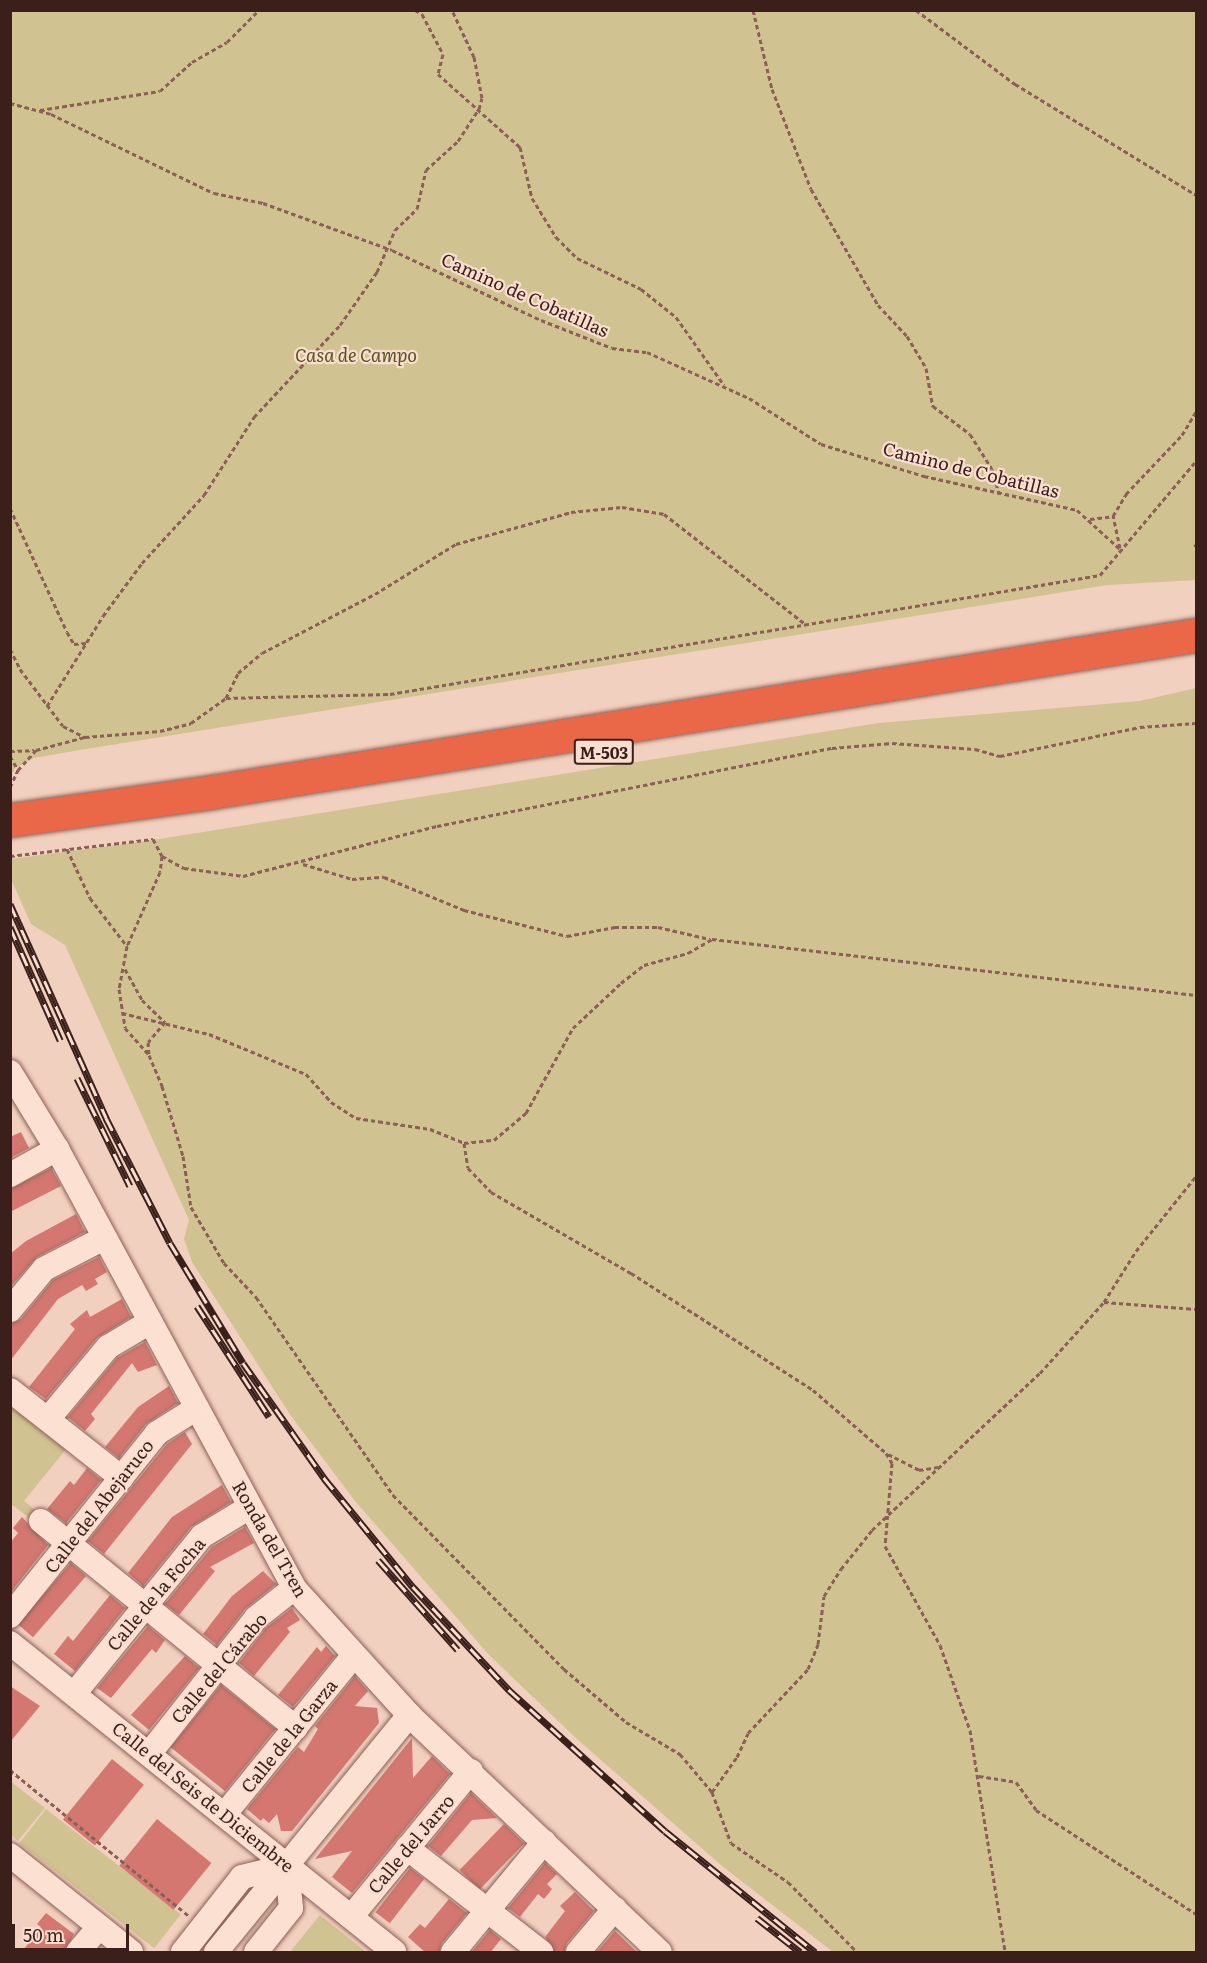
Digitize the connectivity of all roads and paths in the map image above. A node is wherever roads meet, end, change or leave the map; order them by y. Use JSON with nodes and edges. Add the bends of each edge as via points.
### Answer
{"nodes":[{"id":1,"x":259,"y":10,"type":"edge"},
{"id":2,"x":415,"y":10,"type":"edge"},
{"id":3,"x":452,"y":10,"type":"edge"},
{"id":4,"x":753,"y":10,"type":"edge"},
{"id":5,"x":916,"y":10,"type":"edge"},
{"id":6,"x":10,"y":103,"type":"edge"},
{"id":7,"x":479,"y":109,"type":"junction"},
{"id":8,"x":37,"y":111,"type":"junction"},
{"id":9,"x":1197,"y":195,"type":"edge"},
{"id":10,"x":389,"y":249,"type":"junction"},
{"id":11,"x":725,"y":387,"type":"junction"},
{"id":12,"x":1197,"y":412,"type":"edge"},
{"id":13,"x":1197,"y":461,"type":"edge"},
{"id":14,"x":999,"y":494,"type":"junction"},
{"id":15,"x":10,"y":508,"type":"edge"},
{"id":16,"x":1113,"y":516,"type":"junction"},
{"id":17,"x":1088,"y":519,"type":"junction"},
{"id":18,"x":1120,"y":550,"type":"junction"},
{"id":19,"x":804,"y":623,"type":"junction"},
{"id":20,"x":1197,"y":635,"type":"edge"},
{"id":21,"x":86,"y":643,"type":"junction"},
{"id":22,"x":10,"y":649,"type":"edge"},
{"id":23,"x":1197,"y":658,"type":"edge"},
{"id":24,"x":226,"y":698,"type":"junction"},
{"id":25,"x":47,"y":706,"type":"junction"},
{"id":26,"x":1197,"y":723,"type":"edge"},
{"id":27,"x":85,"y":737,"type":"junction"},
{"id":28,"x":36,"y":750,"type":"junction"},
{"id":29,"x":10,"y":751,"type":"edge"},
{"id":30,"x":10,"y":756,"type":"edge"},
{"id":31,"x":18,"y":770,"type":"junction"},
{"id":32,"x":10,"y":787,"type":"edge"},
{"id":33,"x":10,"y":820,"type":"edge"},
{"id":34,"x":10,"y":842,"type":"edge"},
{"id":35,"x":67,"y":849,"type":"junction"},
{"id":36,"x":10,"y":856,"type":"edge"},
{"id":37,"x":162,"y":856,"type":"junction"},
{"id":38,"x":300,"y":864,"type":"junction"},
{"id":39,"x":712,"y":939,"type":"junction"},
{"id":40,"x":127,"y":946,"type":"junction"},
{"id":41,"x":124,"y":967,"type":"junction"},
{"id":42,"x":1197,"y":995,"type":"edge"},
{"id":43,"x":122,"y":1012,"type":"junction"},
{"id":44,"x":165,"y":1022,"type":"junction"},
{"id":45,"x":149,"y":1055,"type":"junction"},
{"id":46,"x":10,"y":1072,"type":"edge"},
{"id":47,"x":19,"y":1100,"type":"edge"},
{"id":48,"x":464,"y":1143,"type":"junction"},
{"id":49,"x":57,"y":1149,"type":"junction"},
{"id":50,"x":10,"y":1175,"type":"edge"},
{"id":51,"x":1197,"y":1176,"type":"edge"},
{"id":52,"x":104,"y":1238,"type":"junction"},
{"id":53,"x":1104,"y":1302,"type":"junction"},
{"id":54,"x":1197,"y":1309,"type":"edge"},
{"id":55,"x":10,"y":1310,"type":"edge"},
{"id":56,"x":150,"y":1322,"type":"junction"},
{"id":57,"x":10,"y":1390,"type":"edge"},
{"id":58,"x":196,"y":1408,"type":"junction"},
{"id":59,"x":48,"y":1419,"type":"junction"},
{"id":60,"x":886,"y":1453,"type":"junction"},
{"id":61,"x":939,"y":1467,"type":"junction"},
{"id":62,"x":122,"y":1478,"type":"junction"},
{"id":63,"x":250,"y":1506,"type":"junction"},
{"id":64,"x":885,"y":1517,"type":"junction"},
{"id":65,"x":41,"y":1521,"type":"dead end"},
{"id":66,"x":70,"y":1545,"type":"junction"},
{"id":67,"x":294,"y":1588,"type":"junction"},
{"id":68,"x":144,"y":1606,"type":"junction"},
{"id":69,"x":10,"y":1616,"type":"edge"},
{"id":70,"x":10,"y":1643,"type":"edge"},
{"id":71,"x":353,"y":1656,"type":"junction"},
{"id":72,"x":219,"y":1665,"type":"junction"},
{"id":73,"x":74,"y":1694,"type":"junction"},
{"id":74,"x":410,"y":1714,"type":"junction"},
{"id":75,"x":296,"y":1728,"type":"junction"},
{"id":76,"x":149,"y":1754,"type":"junction"},
{"id":77,"x":10,"y":1770,"type":"edge"},
{"id":78,"x":471,"y":1771,"type":"junction"},
{"id":79,"x":979,"y":1776,"type":"junction"},
{"id":80,"x":712,"y":1792,"type":"junction"},
{"id":81,"x":224,"y":1815,"type":"junction"},
{"id":82,"x":544,"y":1842,"type":"junction"},
{"id":83,"x":407,"y":1848,"type":"junction"},
{"id":84,"x":10,"y":1855,"type":"edge"},
{"id":85,"x":287,"y":1866,"type":"junction"},
{"id":86,"x":615,"y":1908,"type":"junction"},
{"id":87,"x":488,"y":1911,"type":"junction"},
{"id":88,"x":1197,"y":1914,"type":"edge"},
{"id":89,"x":351,"y":1917,"type":"junction"},
{"id":90,"x":99,"y":1927,"type":"junction"},
{"id":91,"x":203,"y":1927,"type":"junction"},
{"id":92,"x":78,"y":1953,"type":"edge"},
{"id":93,"x":131,"y":1953,"type":"edge"},
{"id":94,"x":183,"y":1953,"type":"edge"},
{"id":95,"x":216,"y":1953,"type":"edge"},
{"id":96,"x":256,"y":1953,"type":"edge"},
{"id":97,"x":394,"y":1953,"type":"edge"},
{"id":98,"x":453,"y":1953,"type":"edge"},
{"id":99,"x":541,"y":1953,"type":"edge"},
{"id":100,"x":578,"y":1953,"type":"edge"},
{"id":101,"x":660,"y":1953,"type":"edge"},
{"id":102,"x":857,"y":1953,"type":"edge"},
{"id":103,"x":1005,"y":1953,"type":"edge"}],
"edges":[{"from":1,"to":8,"type":"path","via":[[227,42],[192,62],[160,91]]},
{"from":2,"to":7,"type":"path","via":[[422,14],[443,54],[438,74]]},
{"from":3,"to":7,"type":"path","via":[[474,57],[482,98]]},
{"from":4,"to":14,"type":"path","via":[[772,90],[811,189],[878,305],[907,336],[926,368],[933,406],[970,434],[992,469]]},
{"from":5,"to":9,"type":"path","via":[[1015,84]]},
{"from":6,"to":8,"type":"path","name":"Camino de Cobatillas"},
{"from":7,"to":10,"type":"path","via":[[458,141],[426,170],[417,209],[395,230]]},
{"from":7,"to":11,"type":"path","via":[[520,147],[532,198],[556,237],[577,258],[642,289],[676,317]]},
{"from":8,"to":10,"type":"path","name":"Camino de Cobatillas","via":[[214,193],[263,203]]},
{"from":10,"to":11,"type":"path","name":"Camino de Cobatillas","via":[[541,320],[612,348],[647,352]]},
{"from":10,"to":21,"type":"path","via":[[340,325],[254,417],[204,495],[142,563]]},
{"from":11,"to":14,"type":"path","name":"Camino de Cobatillas","via":[[821,444]]},
{"from":12,"to":16,"type":"path","via":[[1182,435],[1126,494]]},
{"from":13,"to":18,"type":"path"},
{"from":14,"to":17,"type":"path","name":"Camino de Cobatillas","via":[[1066,507]]},
{"from":15,"to":21,"type":"path","via":[[67,632],[74,644]]},
{"from":16,"to":17,"type":"path"},
{"from":16,"to":18,"type":"path"},
{"from":17,"to":18,"type":"path","name":"Camino de Cobatillas"},
{"from":18,"to":19,"type":"path","via":[[1100,575]]},
{"from":19,"to":24,"type":"path","via":[[390,694]]},
{"from":19,"to":24,"type":"path","via":[[664,514],[622,507],[571,512],[456,544],[375,594],[262,653],[238,673]]},
{"from":20,"to":33,"type":"highway","number":"M-503","via":[[211,792]]},
{"from":21,"to":25,"type":"path"},
{"from":22,"to":25,"type":"path"},
{"from":23,"to":34,"type":"highway","number":"M-503","via":[[224,813]]},
{"from":24,"to":27,"type":"path","via":[[191,723],[160,731]]},
{"from":25,"to":27,"type":"path","via":[[63,726]]},
{"from":26,"to":38,"type":"path","via":[[1140,727],[1000,756],[975,749],[892,743],[832,748],[437,826]]},
{"from":27,"to":28,"type":"path"},
{"from":28,"to":29,"type":"path"},
{"from":28,"to":31,"type":"path"},
{"from":30,"to":31,"type":"path"},
{"from":31,"to":32,"type":"path"},
{"from":35,"to":36,"type":"path"},
{"from":35,"to":37,"type":"path","via":[[153,839]]},
{"from":35,"to":40,"type":"path","via":[[90,898]]},
{"from":37,"to":38,"type":"path","via":[[184,868],[243,876]]},
{"from":37,"to":40,"type":"path","via":[[160,872]]},
{"from":38,"to":39,"type":"path","via":[[352,879],[384,877],[464,910],[567,936],[615,927],[658,927]]},
{"from":39,"to":42,"type":"path"},
{"from":39,"to":48,"type":"path","via":[[688,953],[644,965],[613,989],[573,1028],[526,1113],[494,1140]]},
{"from":40,"to":41,"type":"path"},
{"from":41,"to":43,"type":"path","via":[[119,989]]},
{"from":41,"to":44,"type":"path","via":[[137,994]]},
{"from":43,"to":44,"type":"path"},
{"from":43,"to":45,"type":"path","via":[[125,1028]]},
{"from":44,"to":45,"type":"path","via":[[148,1042]]},
{"from":44,"to":48,"type":"path","via":[[209,1034],[306,1074],[331,1102],[356,1118],[430,1129]]},
{"from":45,"to":80,"type":"path","via":[[172,1111],[191,1207],[224,1263],[256,1297],[393,1495],[564,1669],[626,1722],[680,1754]]},
{"from":46,"to":47,"type":"street","name":"Ronda del Tren"},
{"from":47,"to":49,"type":"street","name":"Ronda del Tren"},
{"from":48,"to":60,"type":"path","via":[[468,1168],[491,1192],[631,1273],[813,1390]]},
{"from":49,"to":50,"type":"street"},
{"from":49,"to":52,"type":"street","name":"Ronda del Tren"},
{"from":51,"to":53,"type":"path","via":[[1136,1251]]},
{"from":52,"to":55,"type":"street","via":[[44,1269]]},
{"from":52,"to":56,"type":"street","name":"Ronda del Tren"},
{"from":53,"to":54,"type":"path"},
{"from":53,"to":61,"type":"path","via":[[1040,1373]]},
{"from":56,"to":58,"type":"street","name":"Ronda del Tren"},
{"from":56,"to":59,"type":"street","via":[[108,1347]]},
{"from":57,"to":59,"type":"street"},
{"from":58,"to":62,"type":"street","name":"Calle del Abejaruco","via":[[157,1433]]},
{"from":58,"to":63,"type":"street","name":"Ronda del Tren"},
{"from":59,"to":62,"type":"street"},
{"from":60,"to":61,"type":"path","via":[[919,1470]]},
{"from":60,"to":64,"type":"path","via":[[892,1463]]},
{"from":61,"to":64,"type":"path"},
{"from":62,"to":66,"type":"street","name":"Calle del Abejaruco"},
{"from":63,"to":67,"type":"street","name":"Ronda del Tren"},
{"from":63,"to":68,"type":"street","name":"Calle de la Focha","via":[[202,1536]]},
{"from":64,"to":79,"type":"path","via":[[885,1545],[940,1645],[970,1730]]},
{"from":64,"to":80,"type":"path","via":[[841,1569],[824,1596],[818,1644],[808,1669],[748,1733],[737,1758]]},
{"from":65,"to":66,"type":"street"},
{"from":66,"to":68,"type":"street"},
{"from":66,"to":69,"type":"street","name":"Calle del Abejaruco"},
{"from":67,"to":71,"type":"street","name":"Ronda del Tren"},
{"from":67,"to":72,"type":"street","name":"Calle del Cárabo","via":[[256,1618]]},
{"from":68,"to":72,"type":"street"},
{"from":68,"to":73,"type":"street","name":"Calle de la Focha"},
{"from":70,"to":73,"type":"street","name":"Calle del Seis de Diciembre"},
{"from":71,"to":74,"type":"street","name":"Ronda del Tren"},
{"from":71,"to":75,"type":"street","name":"Calle de la Garza"},
{"from":72,"to":75,"type":"street"},
{"from":72,"to":76,"type":"street","name":"Calle del Cárabo"},
{"from":73,"to":76,"type":"street","name":"Calle del Seis de Diciembre"},
{"from":74,"to":78,"type":"street","name":"Ronda del Tren"},
{"from":74,"to":85,"type":"street"},
{"from":75,"to":81,"type":"street","name":"Calle de la Garza"},
{"from":76,"to":81,"type":"street","name":"Calle del Seis de Diciembre"},
{"from":77,"to":91,"type":"path"},
{"from":78,"to":82,"type":"street","name":"Ronda del Tren"},
{"from":78,"to":83,"type":"street","name":"Calle del Jarro"},
{"from":79,"to":88,"type":"path","via":[[1016,1782],[1036,1810]]},
{"from":79,"to":103,"type":"path"},
{"from":80,"to":102,"type":"path","via":[[731,1843],[788,1882]]},
{"from":81,"to":85,"type":"street","name":"Calle del Seis de Diciembre"},
{"from":82,"to":86,"type":"street","name":"Ronda del Tren"},
{"from":82,"to":87,"type":"street"},
{"from":83,"to":87,"type":"street"},
{"from":83,"to":89,"type":"street","name":"Calle del Jarro"},
{"from":84,"to":90,"type":"street"},
{"from":85,"to":89,"type":"street","name":"Calle del Seis de Diciembre"},
{"from":85,"to":91,"type":"street","via":[[242,1877]]},
{"from":85,"to":95,"type":"street"},
{"from":85,"to":96,"type":"street","via":[[291,1908]]},
{"from":86,"to":100,"type":"street"},
{"from":86,"to":101,"type":"street","name":"Ronda del Tren"},
{"from":87,"to":98,"type":"street"},
{"from":87,"to":99,"type":"street"},
{"from":89,"to":97,"type":"street","name":"Calle del Seis de Diciembre"},
{"from":90,"to":92,"type":"street"},
{"from":90,"to":93,"type":"street"},
{"from":91,"to":94,"type":"street"}]}
